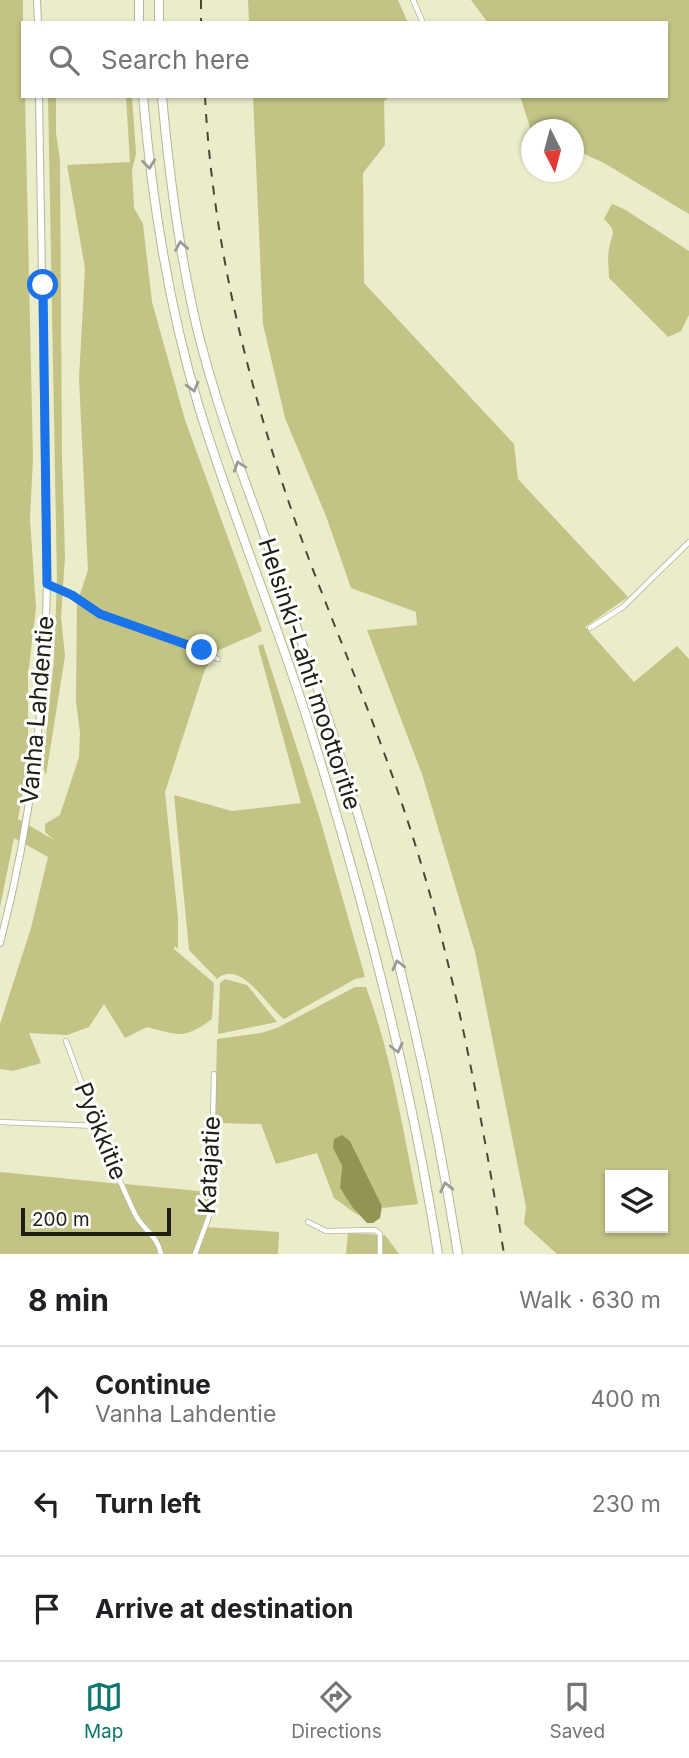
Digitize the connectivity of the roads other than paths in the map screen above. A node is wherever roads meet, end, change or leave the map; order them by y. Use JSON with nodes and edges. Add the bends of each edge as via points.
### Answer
{"nodes":[{"id":1,"x":37,"y":0,"type":"edge"},
{"id":2,"x":139,"y":0,"type":"edge"},
{"id":3,"x":159,"y":0,"type":"edge"},
{"id":4,"x":414,"y":0,"type":"edge"},
{"id":5,"x":38,"y":21,"type":"edge"},
{"id":6,"x":139,"y":21,"type":"edge"},
{"id":7,"x":159,"y":21,"type":"edge"},
{"id":8,"x":422,"y":21,"type":"edge"},
{"id":9,"x":39,"y":98,"type":"edge"},
{"id":10,"x":143,"y":98,"type":"edge"},
{"id":11,"x":162,"y":98,"type":"edge"},
{"id":12,"x":689,"y":542,"type":"edge"},
{"id":13,"x":47,"y":584,"type":"junction"},
{"id":14,"x":590,"y":628,"type":"dead end"},
{"id":15,"x":218,"y":659,"type":"dead end"},
{"id":16,"x":0,"y":943,"type":"edge"},
{"id":17,"x":66,"y":1041,"type":"dead end"},
{"id":18,"x":214,"y":1074,"type":"dead end"},
{"id":19,"x":0,"y":1122,"type":"edge"},
{"id":20,"x":98,"y":1126,"type":"junction"},
{"id":21,"x":307,"y":1222,"type":"dead end"},
{"id":22,"x":161,"y":1254,"type":"edge"},
{"id":23,"x":195,"y":1254,"type":"edge"},
{"id":24,"x":380,"y":1254,"type":"edge"},
{"id":25,"x":438,"y":1254,"type":"edge"},
{"id":26,"x":458,"y":1254,"type":"edge"}],
"edges":[{"from":1,"to":5,"type":"main road"},
{"from":2,"to":6,"type":"highway"},
{"from":3,"to":7,"type":"highway"},
{"from":4,"to":8,"type":"street"},
{"from":9,"to":13,"type":"main road","name":"Vanha Lahdentie"},
{"from":10,"to":25,"type":"highway","name":"Helsinki-Lahti moottoritie","one_way":true,"via":[[155,207],[197,401],[301,700],[344,840],[397,1047]]},
{"from":26,"to":11,"type":"highway","name":"Helsinki-Lahti moottoritie","one_way":true,"via":[[417,1043],[367,847],[198,330],[174,204]]},
{"from":12,"to":14,"type":"street","via":[[623,607]]},
{"from":13,"to":15,"type":"street","via":[[100,614]]},
{"from":13,"to":16,"type":"main road","name":"Vanha Lahdentie","via":[[36,765]]},
{"from":17,"to":20,"type":"street","name":"Pyökkitie"},
{"from":18,"to":23,"type":"street","name":"Katajatie","via":[[211,1211]]},
{"from":19,"to":20,"type":"street"},
{"from":20,"to":22,"type":"street","name":"Pyökkitie","via":[[136,1217],[156,1238]]},
{"from":21,"to":24,"type":"street","via":[[326,1231],[375,1230],[380,1234]]}]}
